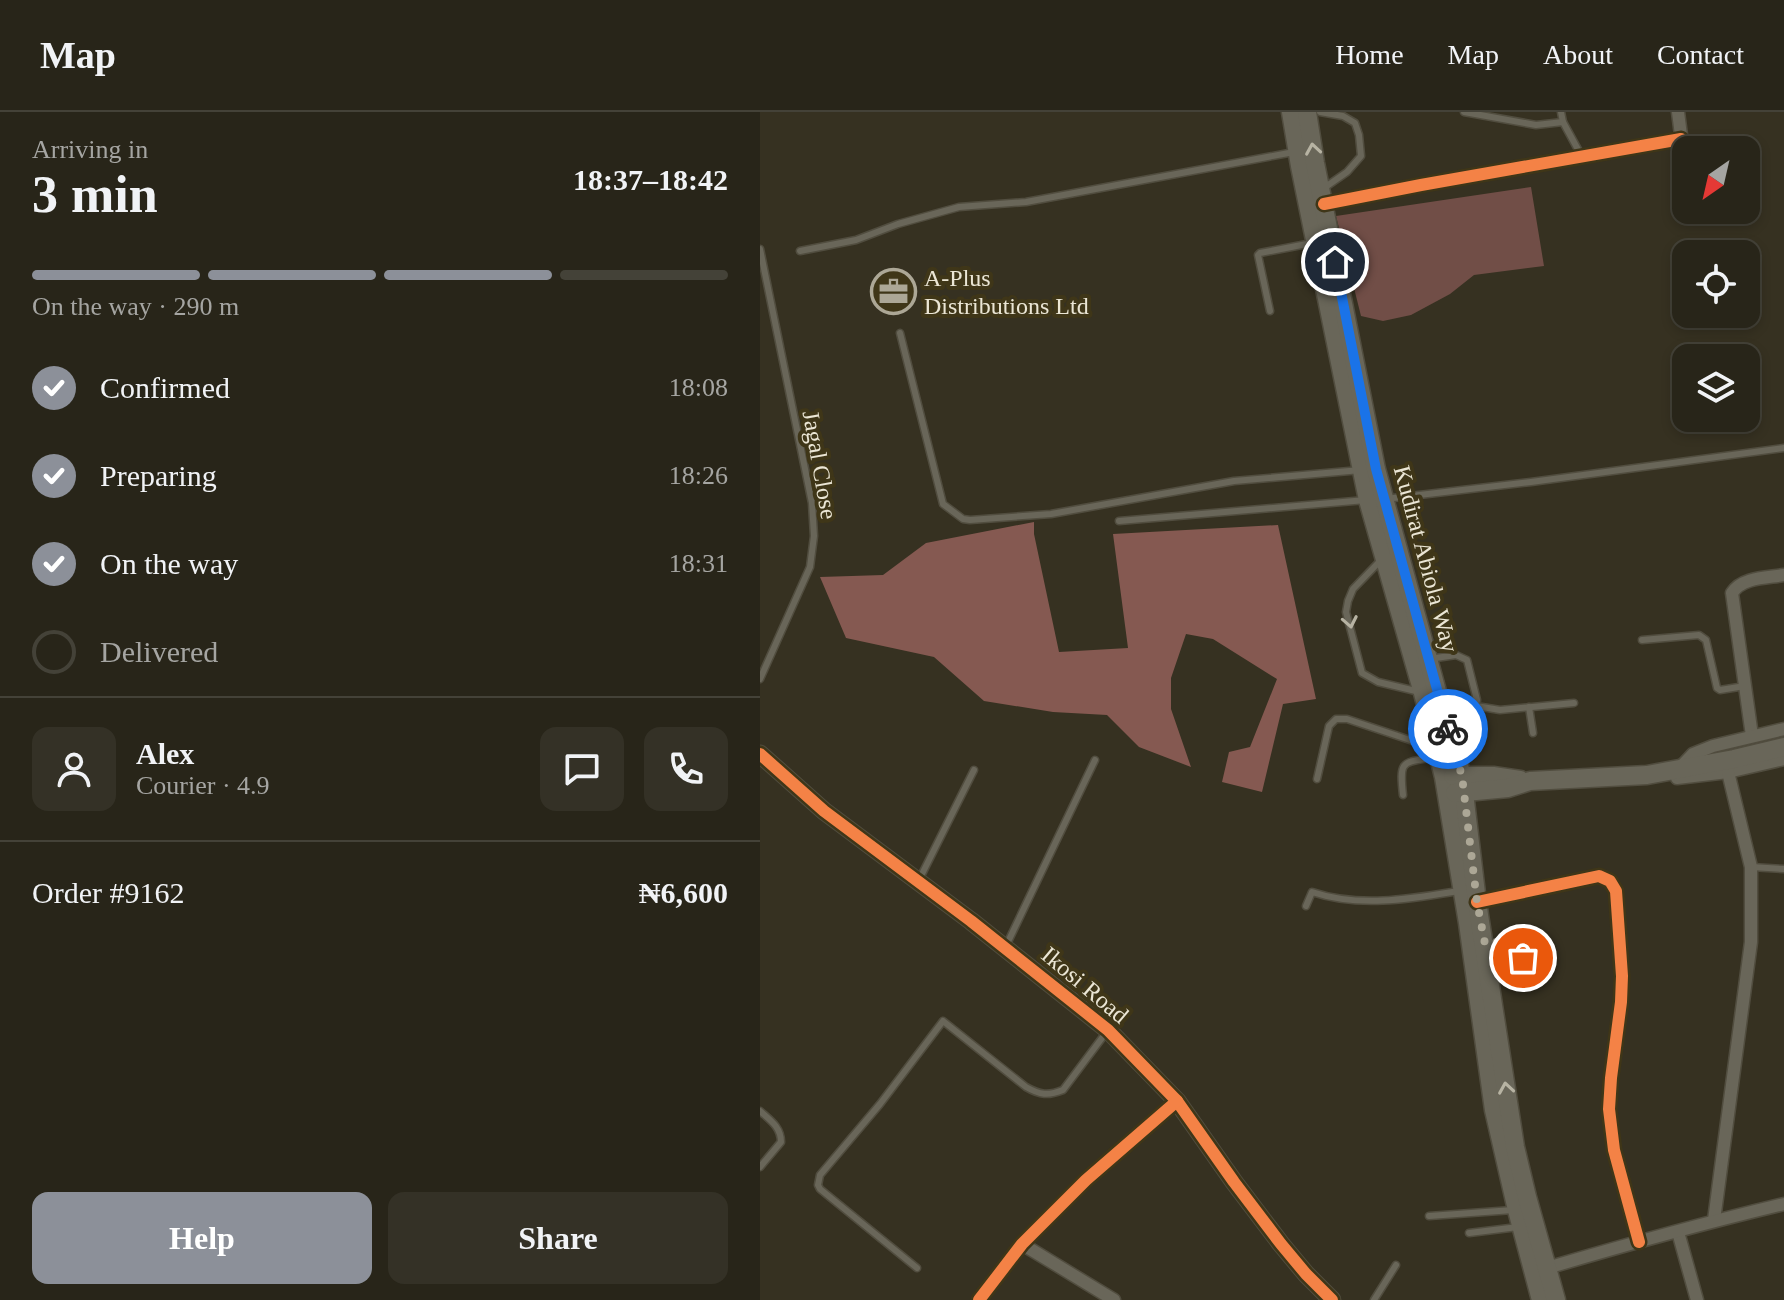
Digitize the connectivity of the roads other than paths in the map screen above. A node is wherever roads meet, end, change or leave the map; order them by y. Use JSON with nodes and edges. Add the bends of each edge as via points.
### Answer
{"nodes":[{"id":1,"x":1291,"y":112,"type":"edge"},
{"id":2,"x":1307,"y":112,"type":"edge"},
{"id":3,"x":1320,"y":112,"type":"edge"},
{"id":4,"x":1464,"y":112,"type":"edge"},
{"id":5,"x":1561,"y":112,"type":"edge"},
{"id":6,"x":1678,"y":112,"type":"edge"},
{"id":7,"x":1563,"y":122,"type":"junction"},
{"id":8,"x":1681,"y":136,"type":"edge"},
{"id":9,"x":1672,"y":141,"type":"edge"},
{"id":10,"x":1297,"y":151,"type":"junction"},
{"id":11,"x":1582,"y":157,"type":"junction"},
{"id":12,"x":1322,"y":197,"type":"junction"},
{"id":13,"x":1316,"y":242,"type":"junction"},
{"id":14,"x":760,"y":249,"type":"edge"},
{"id":15,"x":800,"y":251,"type":"dead end"},
{"id":16,"x":1270,"y":311,"type":"dead end"},
{"id":17,"x":900,"y":333,"type":"dead end"},
{"id":18,"x":1784,"y":448,"type":"edge"},
{"id":19,"x":1369,"y":470,"type":"junction"},
{"id":20,"x":1376,"y":500,"type":"junction"},
{"id":21,"x":1119,"y":521,"type":"dead end"},
{"id":22,"x":1383,"y":557,"type":"junction"},
{"id":23,"x":1784,"y":575,"type":"edge"},
{"id":24,"x":1642,"y":640,"type":"dead end"},
{"id":25,"x":1428,"y":659,"type":"junction"},
{"id":26,"x":760,"y":679,"type":"edge"},
{"id":27,"x":1745,"y":686,"type":"junction"},
{"id":28,"x":1423,"y":693,"type":"junction"},
{"id":29,"x":1574,"y":703,"type":"dead end"},
{"id":30,"x":1476,"y":706,"type":"junction"},
{"id":31,"x":1529,"y":707,"type":"junction"},
{"id":32,"x":1446,"y":720,"type":"junction"},
{"id":33,"x":1784,"y":729,"type":"edge"},
{"id":34,"x":1533,"y":733,"type":"dead end"},
{"id":35,"x":1752,"y":736,"type":"junction"},
{"id":36,"x":1784,"y":747,"type":"edge"},
{"id":37,"x":1437,"y":749,"type":"junction"},
{"id":38,"x":760,"y":754,"type":"edge"},
{"id":39,"x":1784,"y":759,"type":"edge"},
{"id":40,"x":1095,"y":760,"type":"dead end"},
{"id":41,"x":1731,"y":765,"type":"junction"},
{"id":42,"x":974,"y":770,"type":"dead end"},
{"id":43,"x":1678,"y":770,"type":"junction"},
{"id":44,"x":1647,"y":775,"type":"junction"},
{"id":45,"x":1317,"y":779,"type":"dead end"},
{"id":46,"x":1454,"y":785,"type":"junction"},
{"id":47,"x":1403,"y":795,"type":"dead end"},
{"id":48,"x":1751,"y":867,"type":"junction"},
{"id":49,"x":1784,"y":869,"type":"edge"},
{"id":50,"x":919,"y":882,"type":"junction"},
{"id":51,"x":1470,"y":896,"type":"junction"},
{"id":52,"x":1306,"y":906,"type":"dead end"},
{"id":53,"x":1485,"y":944,"type":"junction"},
{"id":54,"x":1005,"y":948,"type":"junction"},
{"id":55,"x":1544,"y":956,"type":"dead end"},
{"id":56,"x":1108,"y":1030,"type":"junction"},
{"id":57,"x":1177,"y":1101,"type":"junction"},
{"id":58,"x":760,"y":1111,"type":"edge"},
{"id":59,"x":760,"y":1167,"type":"edge"},
{"id":60,"x":1784,"y":1204,"type":"edge"},
{"id":61,"x":1429,"y":1216,"type":"dead end"},
{"id":62,"x":1519,"y":1218,"type":"junction"},
{"id":63,"x":1714,"y":1220,"type":"junction"},
{"id":64,"x":1678,"y":1232,"type":"junction"},
{"id":65,"x":1469,"y":1233,"type":"dead end"},
{"id":66,"x":1639,"y":1242,"type":"junction"},
{"id":67,"x":1022,"y":1244,"type":"junction"},
{"id":68,"x":1396,"y":1265,"type":"dead end"},
{"id":69,"x":917,"y":1268,"type":"dead end"},
{"id":70,"x":1547,"y":1268,"type":"junction"},
{"id":71,"x":1330,"y":1299,"type":"edge"},
{"id":72,"x":979,"y":1300,"type":"edge"},
{"id":73,"x":1114,"y":1300,"type":"edge"},
{"id":74,"x":1374,"y":1300,"type":"edge"},
{"id":75,"x":1541,"y":1300,"type":"edge"},
{"id":76,"x":1556,"y":1300,"type":"edge"},
{"id":77,"x":1697,"y":1300,"type":"edge"}],
"edges":[{"from":1,"to":10,"type":"main road","name":"Kudirat Abiola Way"},
{"from":12,"to":2,"type":"main road","name":"Kudirat Abiola Way","one_way":true},
{"from":3,"to":12,"type":"lane","via":[[1355,123],[1361,156]]},
{"from":4,"to":7,"type":"lane","via":[[1536,125]]},
{"from":5,"to":7,"type":"lane"},
{"from":6,"to":8,"type":"street"},
{"from":7,"to":11,"type":"lane"},
{"from":9,"to":11,"type":"street"},
{"from":10,"to":13,"type":"main road","name":"Kudirat Abiola Way"},
{"from":10,"to":15,"type":"lane","via":[[1026,202],[959,207],[856,240]]},
{"from":11,"to":12,"type":"street"},
{"from":12,"to":19,"type":"main road","name":"Kudirat Abiola Way"},
{"from":13,"to":16,"type":"lane","via":[[1258,255]]},
{"from":13,"to":19,"type":"main road","name":"Kudirat Abiola Way"},
{"from":14,"to":26,"type":"lane","name":"Jagal Close","via":[[812,503],[814,536],[810,567]]},
{"from":17,"to":19,"type":"lane","via":[[943,504],[963,519],[1051,514],[1234,481]]},
{"from":18,"to":20,"type":"lane"},
{"from":19,"to":20,"type":"main road","name":"Kudirat Abiola Way"},
{"from":20,"to":21,"type":"lane"},
{"from":20,"to":22,"type":"main road","name":"Kudirat Abiola Way"},
{"from":20,"to":25,"type":"main road","name":"Kudirat Abiola Way"},
{"from":22,"to":28,"type":"main road","name":"Kudirat Abiola Way"},
{"from":22,"to":28,"type":"lane","one_way":true,"via":[[1353,589],[1346,612],[1362,673]]},
{"from":23,"to":27,"type":"street","via":[[1744,582],[1732,593]]},
{"from":24,"to":27,"type":"lane","via":[[1703,636],[1717,688]]},
{"from":25,"to":30,"type":"lane","via":[[1456,655],[1467,660]]},
{"from":25,"to":32,"type":"main road","name":"Kudirat Abiola Way"},
{"from":27,"to":35,"type":"street"},
{"from":28,"to":37,"type":"main road","name":"Kudirat Abiola Way"},
{"from":29,"to":31,"type":"lane"},
{"from":30,"to":31,"type":"lane"},
{"from":30,"to":32,"type":"lane"},
{"from":31,"to":34,"type":"lane"},
{"from":32,"to":46,"type":"main road","name":"Kudirat Abiola Way"},
{"from":33,"to":35,"type":"street"},
{"from":35,"to":43,"type":"street","via":[[1693,754]]},
{"from":36,"to":41,"type":"main road"},
{"from":37,"to":45,"type":"lane","via":[[1336,719],[1329,726]]},
{"from":37,"to":46,"type":"main road","name":"Kudirat Abiola Way"},
{"from":37,"to":47,"type":"lane","via":[[1403,765]]},
{"from":38,"to":50,"type":"street","name":"Ikosi Road","via":[[824,811]]},
{"from":39,"to":41,"type":"street"},
{"from":40,"to":54,"type":"lane"},
{"from":41,"to":43,"type":"main road"},
{"from":41,"to":44,"type":"street","via":[[1673,778]]},
{"from":41,"to":48,"type":"street"},
{"from":42,"to":50,"type":"lane"},
{"from":43,"to":44,"type":"main road"},
{"from":44,"to":46,"type":"main road","via":[[1530,781],[1508,788]]},
{"from":46,"to":51,"type":"main road","name":"Kudirat Abiola Way"},
{"from":48,"to":49,"type":"lane"},
{"from":48,"to":63,"type":"street","via":[[1751,942]]},
{"from":50,"to":54,"type":"street","name":"Ikosi Road"},
{"from":51,"to":52,"type":"lane","via":[[1379,902],[1312,892]]},
{"from":51,"to":53,"type":"main road","name":"Kudirat Abiola Way"},
{"from":51,"to":62,"type":"main road","name":"Kudirat Abiola Way","via":[[1491,1096]]},
{"from":51,"to":66,"type":"street","via":[[1599,876],[1616,891],[1621,1002],[1609,1109],[1614,1150]]},
{"from":53,"to":55,"type":"lane","via":[[1511,940],[1523,958]]},
{"from":70,"to":53,"type":"main road","name":"Kudirat Abiola Way","one_way":true,"via":[[1515,1147]]},
{"from":54,"to":56,"type":"street","name":"Ikosi Road"},
{"from":56,"to":57,"type":"street","name":"Ikosi Road"},
{"from":56,"to":69,"type":"lane","via":[[1063,1090],[1039,1094],[943,1021],[818,1181],[820,1189]]},
{"from":57,"to":67,"type":"street"},
{"from":57,"to":71,"type":"street","name":"Ikosi Road","via":[[1281,1244]]},
{"from":58,"to":59,"type":"lane","via":[[782,1138]]},
{"from":60,"to":63,"type":"street"},
{"from":61,"to":62,"type":"lane"},
{"from":62,"to":65,"type":"lane"},
{"from":62,"to":75,"type":"main road","name":"Kudirat Abiola Way"},
{"from":63,"to":64,"type":"street"},
{"from":64,"to":66,"type":"street"},
{"from":64,"to":77,"type":"street"},
{"from":66,"to":70,"type":"street"},
{"from":67,"to":72,"type":"street"},
{"from":67,"to":73,"type":"street"},
{"from":68,"to":74,"type":"lane"},
{"from":70,"to":76,"type":"main road","name":"Kudirat Abiola Way"}]}
